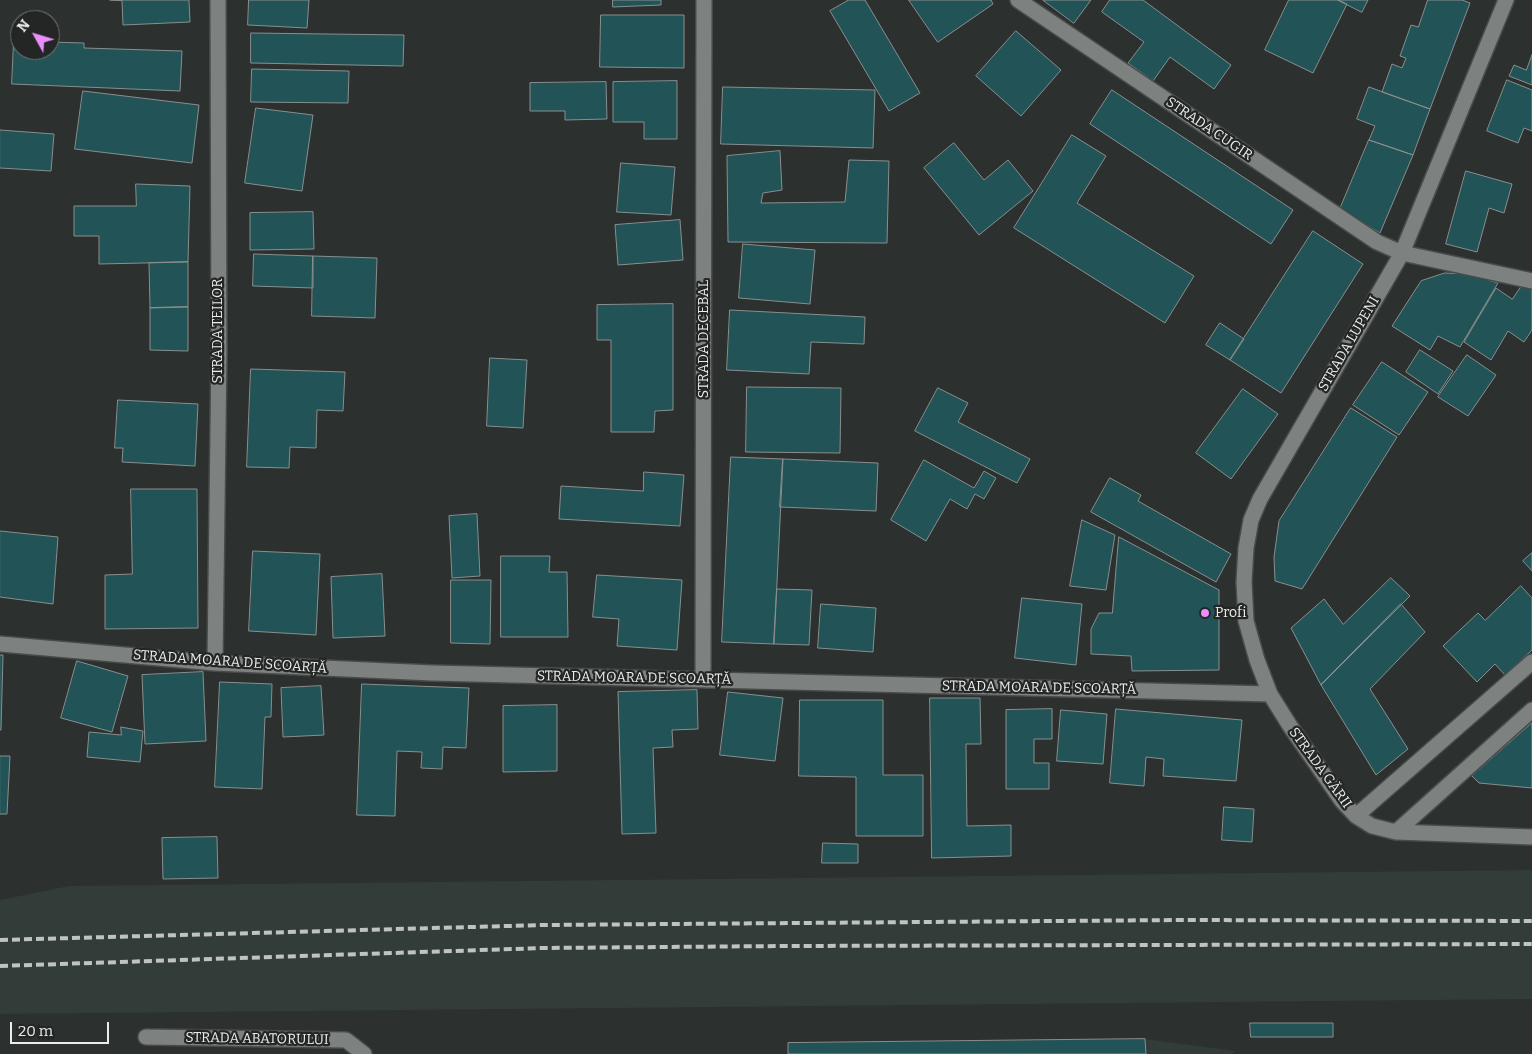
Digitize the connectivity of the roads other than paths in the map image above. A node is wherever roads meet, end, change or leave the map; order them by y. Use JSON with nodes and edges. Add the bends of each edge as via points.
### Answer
{"nodes":[{"id":1,"x":218,"y":0,"type":"edge"},
{"id":2,"x":704,"y":0,"type":"edge"},
{"id":3,"x":1018,"y":0,"type":"edge"},
{"id":4,"x":1506,"y":0,"type":"edge"},
{"id":5,"x":1402,"y":253,"type":"junction"},
{"id":6,"x":1532,"y":281,"type":"edge"},
{"id":7,"x":0,"y":644,"type":"edge"},
{"id":8,"x":1532,"y":662,"type":"edge"},
{"id":9,"x":215,"y":663,"type":"junction"},
{"id":10,"x":703,"y":679,"type":"junction"},
{"id":11,"x":1270,"y":694,"type":"junction"},
{"id":12,"x":1532,"y":710,"type":"edge"},
{"id":13,"x":1356,"y":816,"type":"junction"},
{"id":14,"x":1396,"y":832,"type":"junction"},
{"id":15,"x":1532,"y":838,"type":"edge"},
{"id":16,"x":146,"y":1037,"type":"dead end"},
{"id":17,"x":364,"y":1054,"type":"edge"}],
"edges":[{"from":1,"to":9,"type":"street","name":"STRADA TEILOR","via":[[219,351]]},
{"from":2,"to":10,"type":"street","name":"STRADA DECEBAL"},
{"from":3,"to":5,"type":"street","name":"STRADA CUGIR","via":[[1376,242]]},
{"from":4,"to":5,"type":"street","name":"STRADA LUPENI"},
{"from":5,"to":6,"type":"street","name":"STRADA CUGIR"},
{"from":5,"to":11,"type":"street","name":"STRADA LUPENI","via":[[1274,472],[1251,520],[1244,582],[1246,621]]},
{"from":7,"to":9,"type":"street","name":"STRADA MOARA DE SCOARȚĂ"},
{"from":8,"to":13,"type":"street"},
{"from":9,"to":10,"type":"street","name":"STRADA MOARA DE SCOARȚĂ","via":[[432,673]]},
{"from":10,"to":11,"type":"street","name":"STRADA MOARA DE SCOARȚĂ"},
{"from":11,"to":13,"type":"street","name":"STRADA GĂRII","via":[[1342,801]]},
{"from":12,"to":14,"type":"street"},
{"from":13,"to":14,"type":"street","name":"STRADA GĂRII","via":[[1372,826]]},
{"from":14,"to":15,"type":"street","name":"STRADA GĂRII"},
{"from":16,"to":17,"type":"street","name":"STRADA ABATORULUI","via":[[346,1040]]}]}
